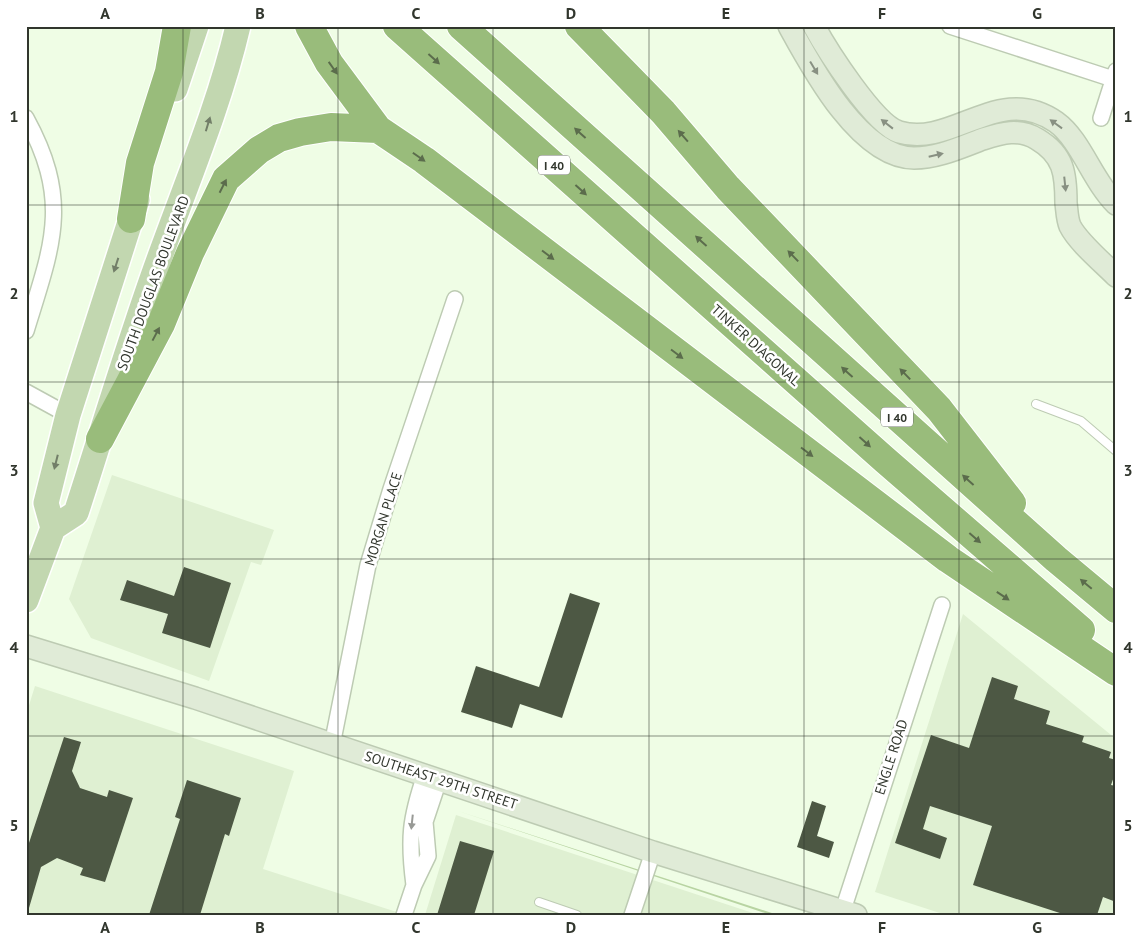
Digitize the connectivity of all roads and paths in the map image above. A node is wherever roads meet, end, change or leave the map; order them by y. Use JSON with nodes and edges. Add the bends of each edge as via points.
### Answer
{"nodes":[{"id":1,"x":177,"y":26,"type":"edge"},
{"id":2,"x":196,"y":26,"type":"edge"},
{"id":3,"x":238,"y":26,"type":"edge"},
{"id":4,"x":308,"y":26,"type":"edge"},
{"id":5,"x":397,"y":26,"type":"edge"},
{"id":6,"x":461,"y":26,"type":"edge"},
{"id":7,"x":580,"y":26,"type":"edge"},
{"id":8,"x":789,"y":26,"type":"edge"},
{"id":9,"x":814,"y":26,"type":"edge"},
{"id":10,"x":950,"y":26,"type":"edge"},
{"id":11,"x":1114,"y":75,"type":"edge"},
{"id":12,"x":26,"y":118,"type":"edge"},
{"id":13,"x":1101,"y":118,"type":"dead end"},
{"id":14,"x":378,"y":129,"type":"junction"},
{"id":15,"x":1116,"y":204,"type":"edge"},
{"id":16,"x":131,"y":219,"type":"junction"},
{"id":17,"x":1116,"y":276,"type":"edge"},
{"id":18,"x":455,"y":299,"type":"dead end"},
{"id":19,"x":26,"y":331,"type":"edge"},
{"id":20,"x":26,"y":392,"type":"edge"},
{"id":21,"x":1036,"y":404,"type":"dead end"},
{"id":22,"x":68,"y":415,"type":"junction"},
{"id":23,"x":100,"y":439,"type":"junction"},
{"id":24,"x":1116,"y":451,"type":"edge"},
{"id":25,"x":53,"y":528,"type":"junction"},
{"id":26,"x":1056,"y":559,"type":"junction"},
{"id":27,"x":26,"y":600,"type":"edge"},
{"id":28,"x":942,"y":605,"type":"dead end"},
{"id":29,"x":1116,"y":609,"type":"edge"},
{"id":30,"x":26,"y":646,"type":"edge"},
{"id":31,"x":1116,"y":661,"type":"edge"},
{"id":32,"x":1116,"y":672,"type":"edge"},
{"id":33,"x":332,"y":745,"type":"junction"},
{"id":34,"x":432,"y":777,"type":"junction"},
{"id":35,"x":653,"y":852,"type":"junction"},
{"id":36,"x":539,"y":902,"type":"dead end"},
{"id":37,"x":849,"y":912,"type":"edge"},
{"id":38,"x":404,"y":915,"type":"edge"},
{"id":39,"x":577,"y":915,"type":"edge"},
{"id":40,"x":632,"y":915,"type":"edge"}],
"edges":[{"from":1,"to":16,"type":"highway","via":[[169,72],[140,162]]},
{"from":2,"to":16,"type":"main road"},
{"from":23,"to":3,"type":"main road","name":"SOUTH DOUGLAS BOULEVARD","one_way":true,"via":[[158,262],[194,172]]},
{"from":4,"to":14,"type":"highway","one_way":true,"via":[[329,63]]},
{"from":5,"to":31,"type":"highway","name":"TINKER DIAGONAL","number":"I 40","one_way":true},
{"from":26,"to":6,"type":"highway","number":"I 40","one_way":true},
{"from":26,"to":7,"type":"highway","one_way":true,"via":[[939,409],[728,188],[662,112]]},
{"from":8,"to":17,"type":"main road","one_way":true,"via":[[823,84],[850,118],[868,139],[892,153],[912,158],[935,156],[1003,132],[1020,132],[1051,148],[1063,165],[1069,225]]},
{"from":15,"to":9,"type":"main road","one_way":true,"via":[[1099,186],[1073,138],[1056,122],[1037,113],[1015,108],[996,110],[929,134],[898,131],[884,124],[849,80]]},
{"from":10,"to":11,"type":"street"},
{"from":11,"to":13,"type":"street"},
{"from":12,"to":19,"type":"street","via":[[47,163],[54,198],[52,238]]},
{"from":23,"to":14,"type":"highway","one_way":true,"via":[[161,324],[190,253],[226,179],[259,150],[279,138],[331,127]]},
{"from":14,"to":32,"type":"highway","one_way":true,"via":[[424,160],[948,559]]},
{"from":16,"to":22,"type":"main road","one_way":true},
{"from":18,"to":33,"type":"street","name":"MORGAN PLACE","via":[[368,565]]},
{"from":20,"to":22,"type":"street"},
{"from":21,"to":24,"type":"lane","via":[[1081,421]]},
{"from":22,"to":25,"type":"main road","one_way":true,"via":[[46,503]]},
{"from":23,"to":25,"type":"main road","name":"SOUTH DOUGLAS BOULEVARD","via":[[76,514]]},
{"from":25,"to":27,"type":"main road"},
{"from":29,"to":26,"type":"highway","number":"I 40","one_way":true},
{"from":28,"to":37,"type":"street","name":"ENGLE ROAD"},
{"from":30,"to":33,"type":"main road","name":"SOUTHEAST 29TH STREET","via":[[186,695]]},
{"from":33,"to":34,"type":"main road","name":"SOUTHEAST 29TH STREET"},
{"from":34,"to":35,"type":"main road","name":"SOUTHEAST 29TH STREET"},
{"from":34,"to":38,"type":"street","via":[[411,820],[410,856],[414,885]]},
{"from":35,"to":37,"type":"main road","name":"SOUTHEAST 29TH STREET"},
{"from":35,"to":40,"type":"street"},
{"from":36,"to":39,"type":"lane"}]}
